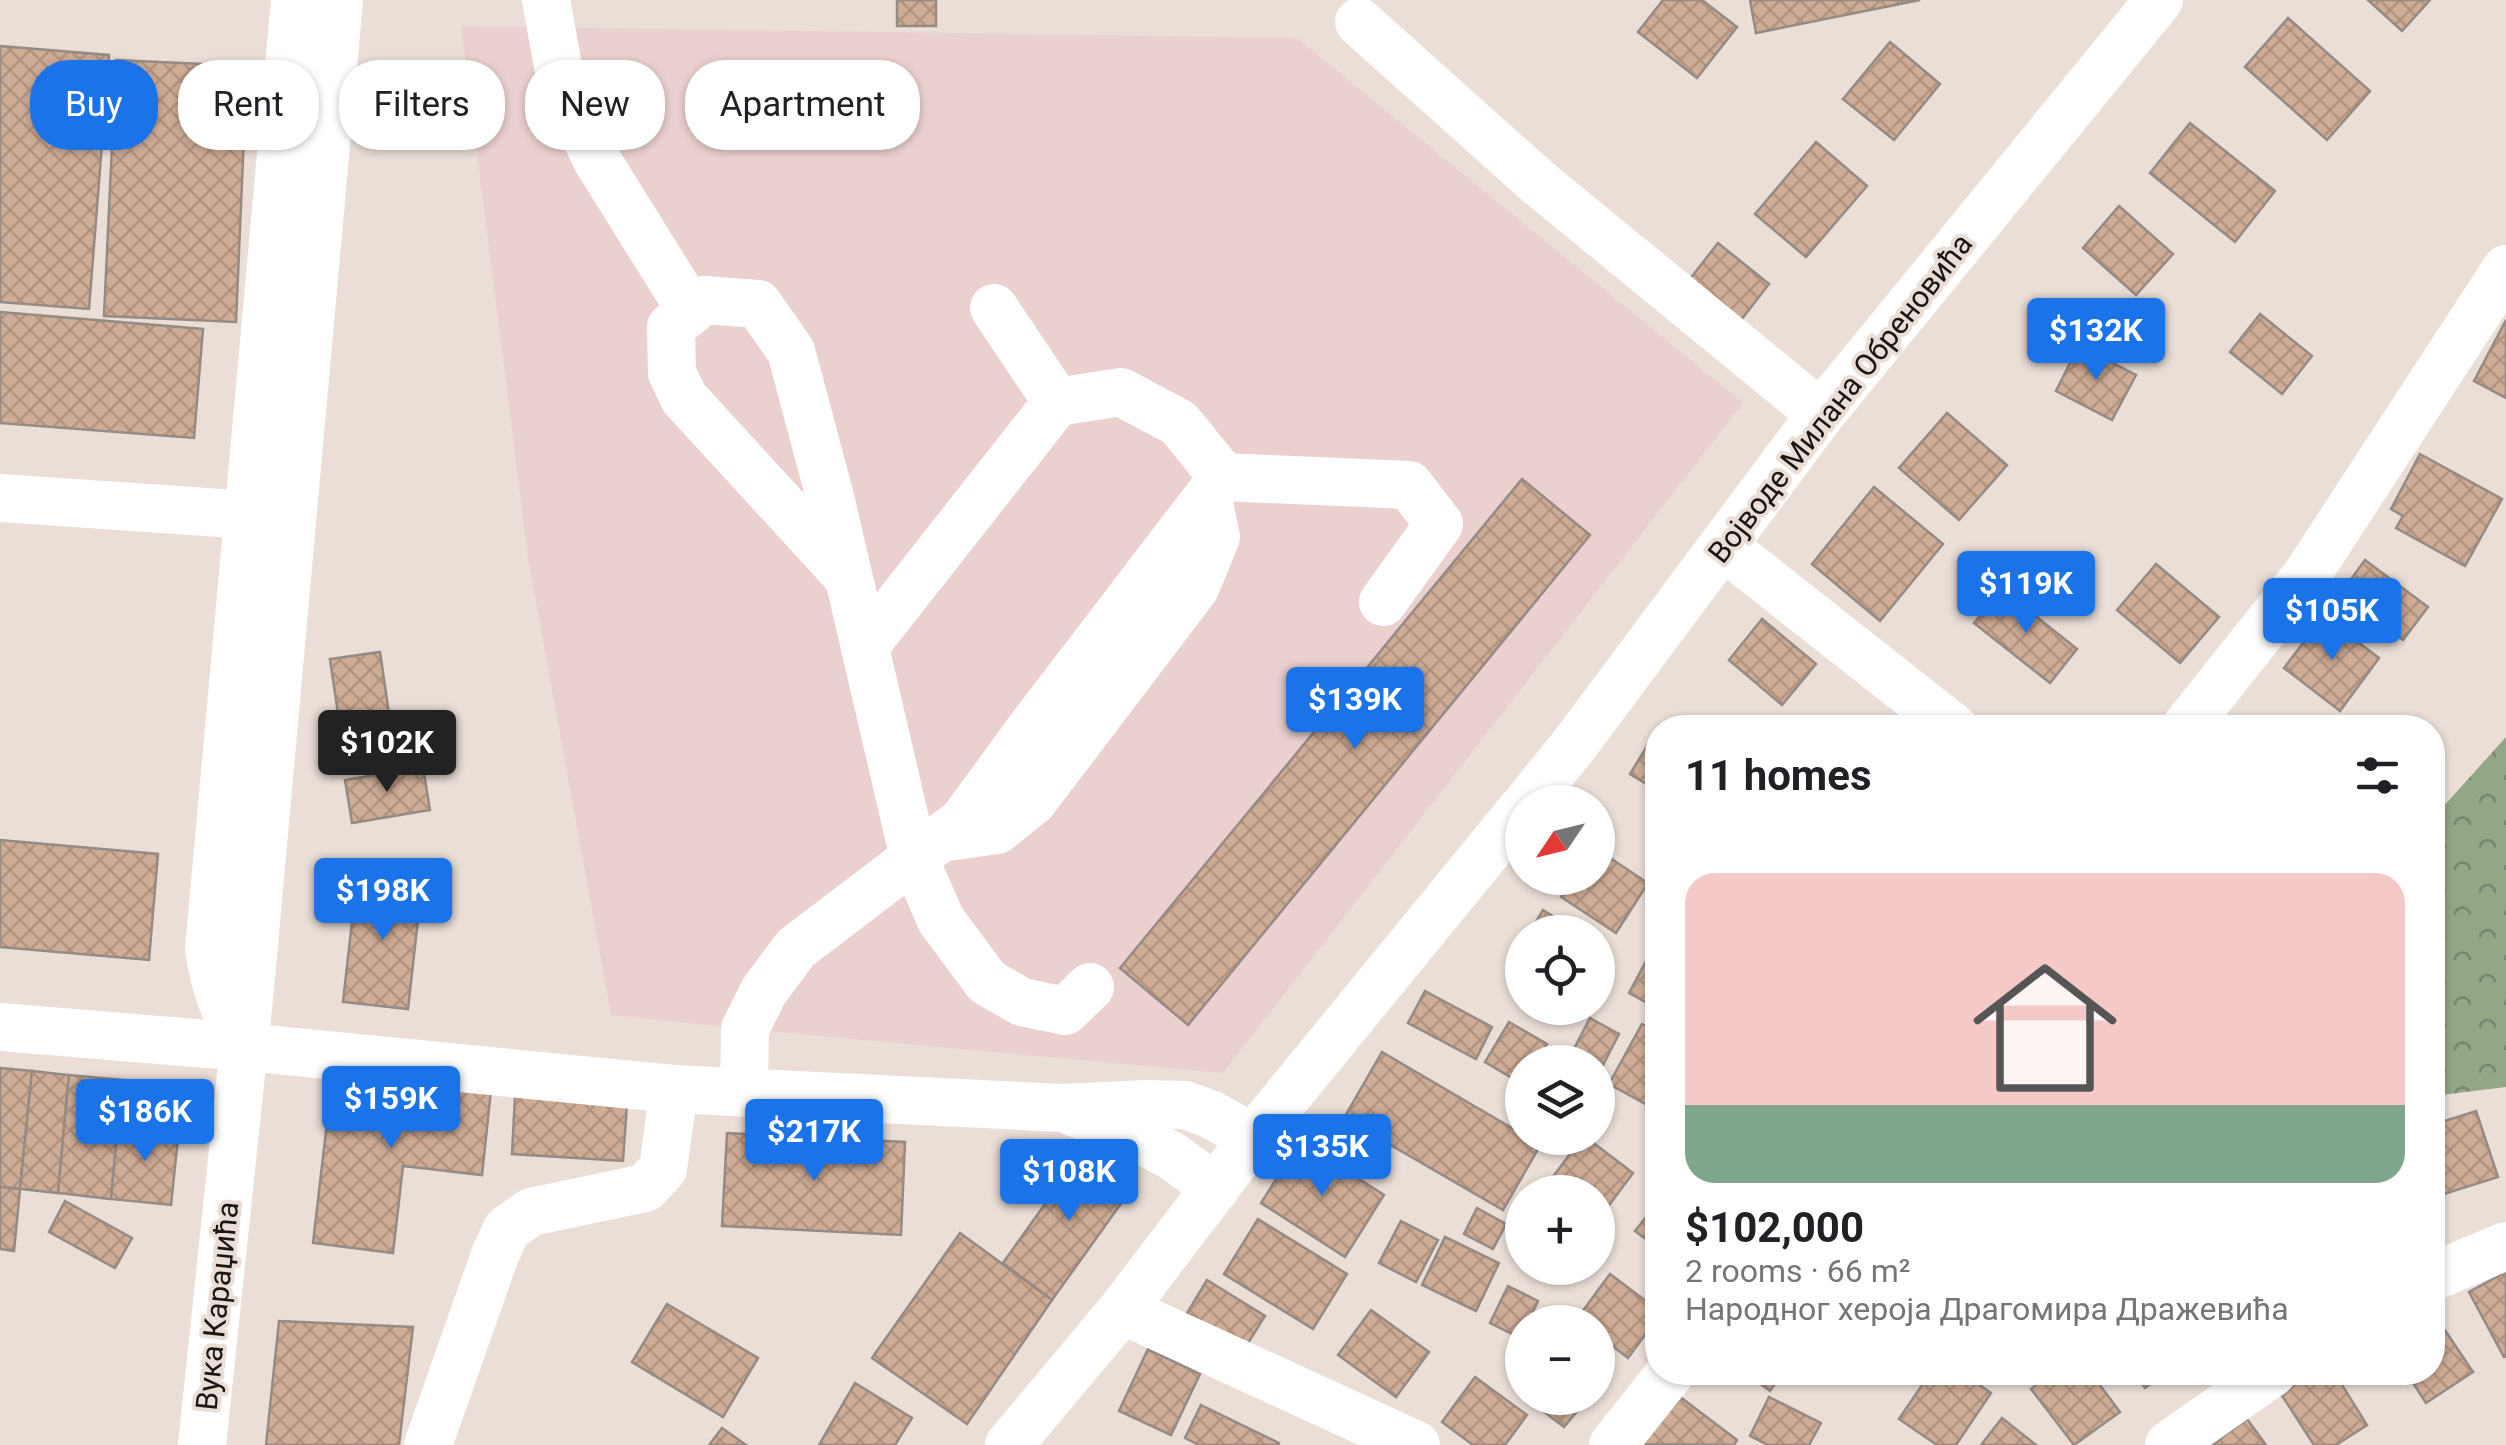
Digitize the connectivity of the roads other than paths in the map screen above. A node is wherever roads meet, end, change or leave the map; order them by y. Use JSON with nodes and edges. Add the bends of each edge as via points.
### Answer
{"nodes":[{"id":1,"x":295,"y":0,"type":"edge"},
{"id":2,"x":339,"y":0,"type":"edge"},
{"id":3,"x":546,"y":0,"type":"edge"},
{"id":4,"x":2159,"y":0,"type":"edge"},
{"id":5,"x":1359,"y":22,"type":"dead end"},
{"id":6,"x":2506,"y":269,"type":"edge"},
{"id":7,"x":994,"y":308,"type":"dead end"},
{"id":8,"x":691,"y":311,"type":"junction"},
{"id":9,"x":1057,"y":402,"type":"junction"},
{"id":10,"x":1821,"y":414,"type":"junction"},
{"id":11,"x":1216,"y":488,"type":"junction"},
{"id":12,"x":0,"y":498,"type":"edge"},
{"id":13,"x":270,"y":517,"type":"junction"},
{"id":14,"x":1723,"y":546,"type":"junction"},
{"id":15,"x":849,"y":578,"type":"junction"},
{"id":16,"x":1384,"y":602,"type":"dead end"},
{"id":17,"x":864,"y":646,"type":"junction"},
{"id":18,"x":1938,"y":715,"type":"edge"},
{"id":19,"x":2195,"y":715,"type":"edge"},
{"id":20,"x":1542,"y":785,"type":"edge"},
{"id":21,"x":1505,"y":829,"type":"edge"},
{"id":22,"x":927,"y":848,"type":"junction"},
{"id":23,"x":1090,"y":987,"type":"dead end"},
{"id":24,"x":0,"y":1027,"type":"edge"},
{"id":25,"x":244,"y":1047,"type":"junction"},
{"id":26,"x":674,"y":1089,"type":"junction"},
{"id":27,"x":744,"y":1093,"type":"junction"},
{"id":28,"x":1063,"y":1108,"type":"junction"},
{"id":29,"x":1253,"y":1138,"type":"junction"},
{"id":30,"x":1216,"y":1188,"type":"junction"},
{"id":31,"x":2506,"y":1246,"type":"edge"},
{"id":32,"x":2445,"y":1271,"type":"edge"},
{"id":33,"x":1122,"y":1310,"type":"junction"},
{"id":34,"x":1661,"y":1385,"type":"edge"},
{"id":35,"x":2255,"y":1385,"type":"edge"},
{"id":36,"x":202,"y":1445,"type":"edge"},
{"id":37,"x":428,"y":1445,"type":"edge"},
{"id":38,"x":1009,"y":1445,"type":"edge"},
{"id":39,"x":1416,"y":1445,"type":"edge"},
{"id":40,"x":1614,"y":1445,"type":"edge"},
{"id":41,"x":2170,"y":1445,"type":"edge"}],
"edges":[{"from":1,"to":13,"type":"street"},
{"from":2,"to":13,"type":"street"},
{"from":3,"to":8,"type":"street","via":[[562,88],[597,160]]},
{"from":4,"to":10,"type":"street","name":"Војводе Милана Обреновића"},
{"from":5,"to":10,"type":"street","via":[[1539,182]]},
{"from":6,"to":19,"type":"street","via":[[2306,576]]},
{"from":7,"to":9,"type":"street"},
{"from":8,"to":15,"type":"street","via":[[671,328],[672,373],[684,398]]},
{"from":8,"to":15,"type":"street","via":[[704,300],[758,304],[792,351]]},
{"from":9,"to":11,"type":"street","via":[[1120,392],[1179,423]]},
{"from":9,"to":17,"type":"street"},
{"from":10,"to":14,"type":"street","name":"Војводе Милана Обреновића"},
{"from":11,"to":16,"type":"street","via":[[1408,484],[1439,524]]},
{"from":11,"to":22,"type":"street","via":[[963,822]]},
{"from":12,"to":13,"type":"street"},
{"from":13,"to":25,"type":"street","via":[[209,949],[215,986]]},
{"from":14,"to":18,"type":"street"},
{"from":14,"to":20,"type":"street","name":"Војводе Милана Обреновића"},
{"from":15,"to":17,"type":"street"},
{"from":17,"to":22,"type":"street"},
{"from":21,"to":29,"type":"street"},
{"from":22,"to":23,"type":"street","via":[[941,920],[987,982],[1022,1002],[1065,1011]]},
{"from":22,"to":27,"type":"street","via":[[796,948],[764,990],[744,1029]]},
{"from":24,"to":25,"type":"street"},
{"from":25,"to":26,"type":"street"},
{"from":25,"to":36,"type":"street","name":"Вука Караџића"},
{"from":26,"to":27,"type":"street"},
{"from":26,"to":37,"type":"street","via":[[663,1168],[645,1188],[531,1212],[507,1229]]},
{"from":27,"to":28,"type":"street"},
{"from":28,"to":29,"type":"street","via":[[1185,1105]]},
{"from":28,"to":30,"type":"street","via":[[1172,1156]]},
{"from":29,"to":30,"type":"street"},
{"from":30,"to":33,"type":"street"},
{"from":31,"to":32,"type":"street"},
{"from":33,"to":38,"type":"street"},
{"from":33,"to":39,"type":"street"},
{"from":34,"to":40,"type":"street"},
{"from":35,"to":41,"type":"street"}]}
